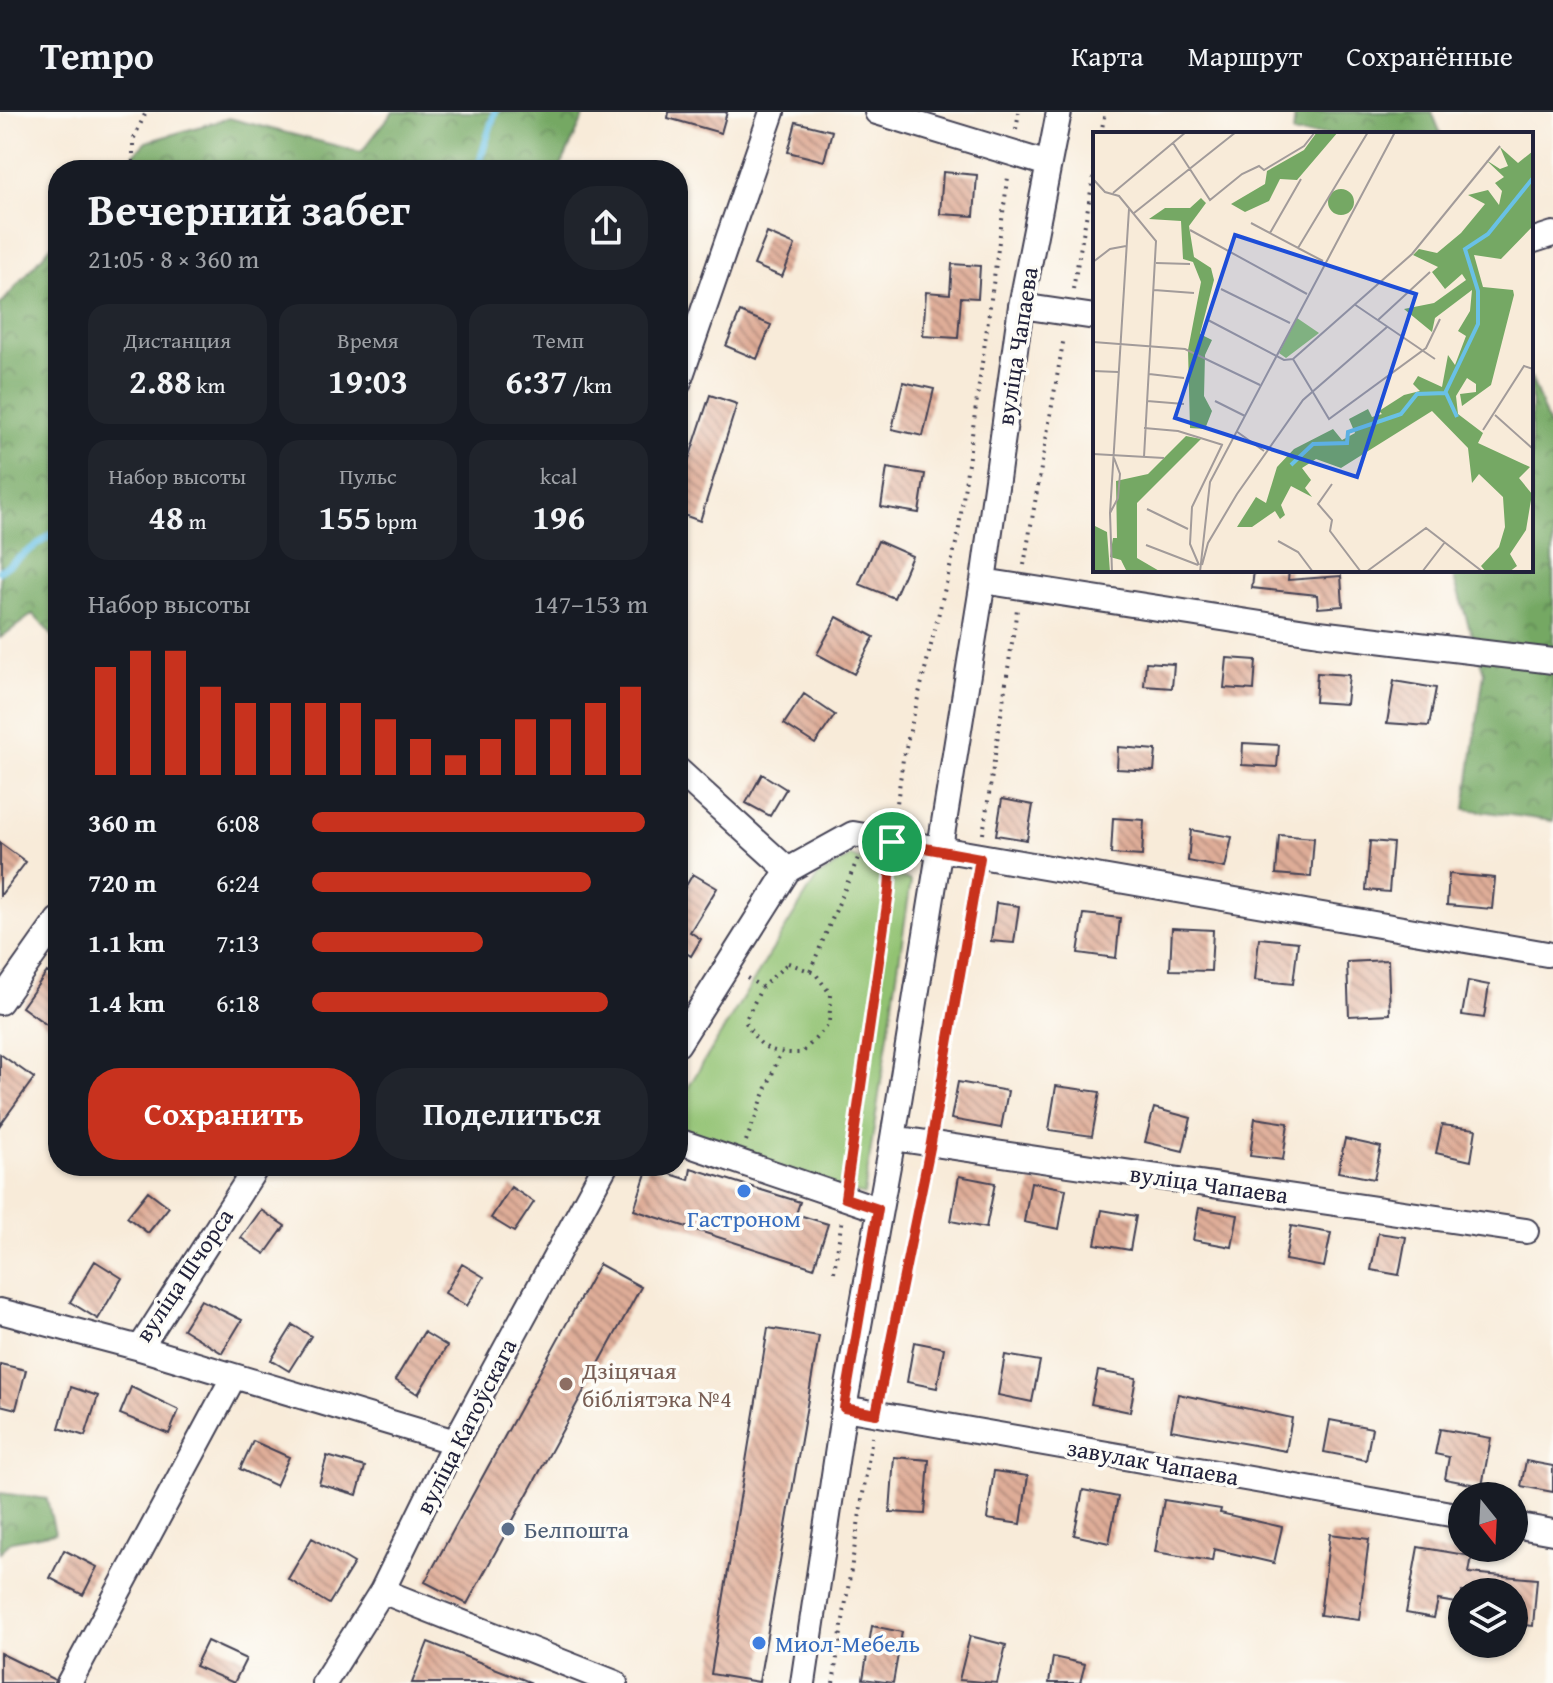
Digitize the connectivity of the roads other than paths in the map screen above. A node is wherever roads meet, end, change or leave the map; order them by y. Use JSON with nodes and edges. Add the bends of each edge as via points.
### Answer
{"nodes":[{"id":1,"x":772,"y":112,"type":"edge"},
{"id":2,"x":877,"y":112,"type":"edge"},
{"id":3,"x":1059,"y":112,"type":"edge"},
{"id":4,"x":1048,"y":164,"type":"junction"},
{"id":5,"x":1553,"y":234,"type":"edge"},
{"id":6,"x":1533,"y":240,"type":"edge"},
{"id":7,"x":1021,"y":306,"type":"junction"},
{"id":8,"x":1093,"y":317,"type":"edge"},
{"id":9,"x":688,"y":355,"type":"edge"},
{"id":10,"x":983,"y":581,"type":"junction"},
{"id":11,"x":1553,"y":661,"type":"edge"},
{"id":12,"x":688,"y":779,"type":"edge"},
{"id":13,"x":940,"y":852,"type":"junction"},
{"id":14,"x":788,"y":870,"type":"junction"},
{"id":15,"x":48,"y":934,"type":"edge"},
{"id":16,"x":1547,"y":954,"type":"dead end"},
{"id":17,"x":0,"y":1002,"type":"edge"},
{"id":18,"x":688,"y":1028,"type":"edge"},
{"id":19,"x":893,"y":1138,"type":"junction"},
{"id":20,"x":688,"y":1144,"type":"edge"},
{"id":21,"x":251,"y":1176,"type":"edge"},
{"id":22,"x":600,"y":1176,"type":"edge"},
{"id":23,"x":878,"y":1209,"type":"junction"},
{"id":24,"x":1526,"y":1231,"type":"dead end"},
{"id":25,"x":0,"y":1311,"type":"edge"},
{"id":26,"x":140,"y":1348,"type":"junction"},
{"id":27,"x":233,"y":1378,"type":"junction"},
{"id":28,"x":844,"y":1408,"type":"junction"},
{"id":29,"x":455,"y":1442,"type":"junction"},
{"id":30,"x":1448,"y":1514,"type":"edge"},
{"id":31,"x":1528,"y":1528,"type":"edge"},
{"id":32,"x":1553,"y":1532,"type":"edge"},
{"id":33,"x":382,"y":1591,"type":"junction"},
{"id":34,"x":69,"y":1683,"type":"edge"},
{"id":35,"x":324,"y":1683,"type":"edge"},
{"id":36,"x":615,"y":1683,"type":"edge"},
{"id":37,"x":803,"y":1683,"type":"edge"}],
"edges":[{"from":1,"to":9,"type":"street"},
{"from":2,"to":4,"type":"street"},
{"from":3,"to":4,"type":"street","name":"вуліца Чапаева"},
{"from":4,"to":7,"type":"street","name":"вуліца Чапаева"},
{"from":5,"to":6,"type":"street"},
{"from":7,"to":8,"type":"street"},
{"from":7,"to":10,"type":"street","name":"вуліца Чапаева"},
{"from":10,"to":11,"type":"street","via":[[1319,633]]},
{"from":10,"to":13,"type":"street","name":"вуліца Чапаева"},
{"from":12,"to":14,"type":"street"},
{"from":13,"to":14,"type":"street","via":[[853,834]]},
{"from":13,"to":16,"type":"street"},
{"from":13,"to":19,"type":"street","name":"вуліца Чапаева"},
{"from":14,"to":18,"type":"street"},
{"from":15,"to":17,"type":"street"},
{"from":19,"to":23,"type":"street","name":"вуліца Чапаева"},
{"from":19,"to":24,"type":"street","name":"вуліца Чапаева"},
{"from":20,"to":23,"type":"street"},
{"from":21,"to":26,"type":"street","name":"вуліца Шчорса"},
{"from":22,"to":29,"type":"street","name":"вуліца Катоўскага"},
{"from":23,"to":28,"type":"street","name":"вуліца Чапаева"},
{"from":25,"to":26,"type":"street","name":"вуліца Шчорса"},
{"from":26,"to":27,"type":"street"},
{"from":27,"to":29,"type":"street"},
{"from":27,"to":34,"type":"street"},
{"from":28,"to":30,"type":"street","name":"завулак Чапаева"},
{"from":28,"to":37,"type":"street","name":"вуліца Чапаева"},
{"from":29,"to":33,"type":"street","name":"вуліца Катоўскага"},
{"from":31,"to":32,"type":"street"},
{"from":33,"to":35,"type":"street","name":"вуліца Катоўскага"},
{"from":33,"to":36,"type":"street"}]}
